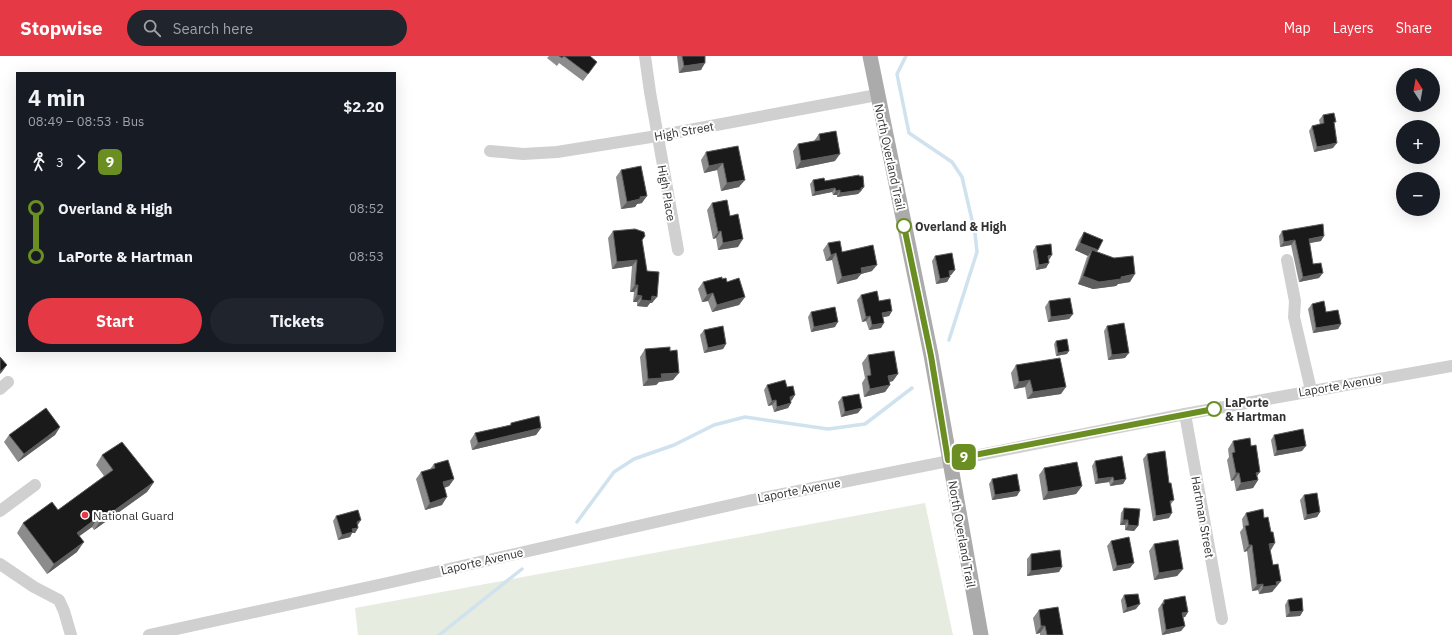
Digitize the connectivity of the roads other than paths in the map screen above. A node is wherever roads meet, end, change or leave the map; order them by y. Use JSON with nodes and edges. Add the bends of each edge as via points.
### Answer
{"nodes":[{"id":1,"x":645,"y":56,"type":"edge"},
{"id":2,"x":870,"y":56,"type":"edge"},
{"id":3,"x":877,"y":95,"type":"junction"},
{"id":4,"x":657,"y":136,"type":"junction"},
{"id":5,"x":490,"y":151,"type":"dead end"},
{"id":6,"x":678,"y":250,"type":"dead end"},
{"id":7,"x":1287,"y":260,"type":"dead end"},
{"id":8,"x":1452,"y":366,"type":"edge"},
{"id":9,"x":1311,"y":390,"type":"junction"},
{"id":10,"x":1185,"y":414,"type":"junction"},
{"id":11,"x":948,"y":460,"type":"junction"},
{"id":12,"x":35,"y":485,"type":"dead end"},
{"id":13,"x":0,"y":511,"type":"edge"},
{"id":14,"x":0,"y":564,"type":"edge"},
{"id":15,"x":1222,"y":619,"type":"dead end"},
{"id":16,"x":71,"y":635,"type":"edge"},
{"id":17,"x":149,"y":635,"type":"edge"},
{"id":18,"x":981,"y":635,"type":"edge"}],
"edges":[{"from":1,"to":4,"type":"street","name":"High Place"},
{"from":2,"to":3,"type":"main road","name":"North Overland Trail"},
{"from":3,"to":4,"type":"street","name":"High Street"},
{"from":3,"to":11,"type":"main road","name":"North Overland Trail","via":[[927,338]]},
{"from":4,"to":5,"type":"street","name":"High Street","via":[[557,152],[522,154]]},
{"from":4,"to":6,"type":"street","name":"High Place"},
{"from":7,"to":9,"type":"street","via":[[1295,301],[1294,317]]},
{"from":8,"to":9,"type":"street","name":"Laporte Avenue"},
{"from":9,"to":10,"type":"street","name":"Laporte Avenue"},
{"from":10,"to":11,"type":"street","name":"Laporte Avenue"},
{"from":10,"to":15,"type":"street","name":"Hartman Street"},
{"from":11,"to":17,"type":"street","name":"Laporte Avenue","via":[[748,501]]},
{"from":11,"to":18,"type":"main road","name":"North Overland Trail"},
{"from":12,"to":13,"type":"street"},
{"from":14,"to":16,"type":"street","via":[[59,600]]}]}
